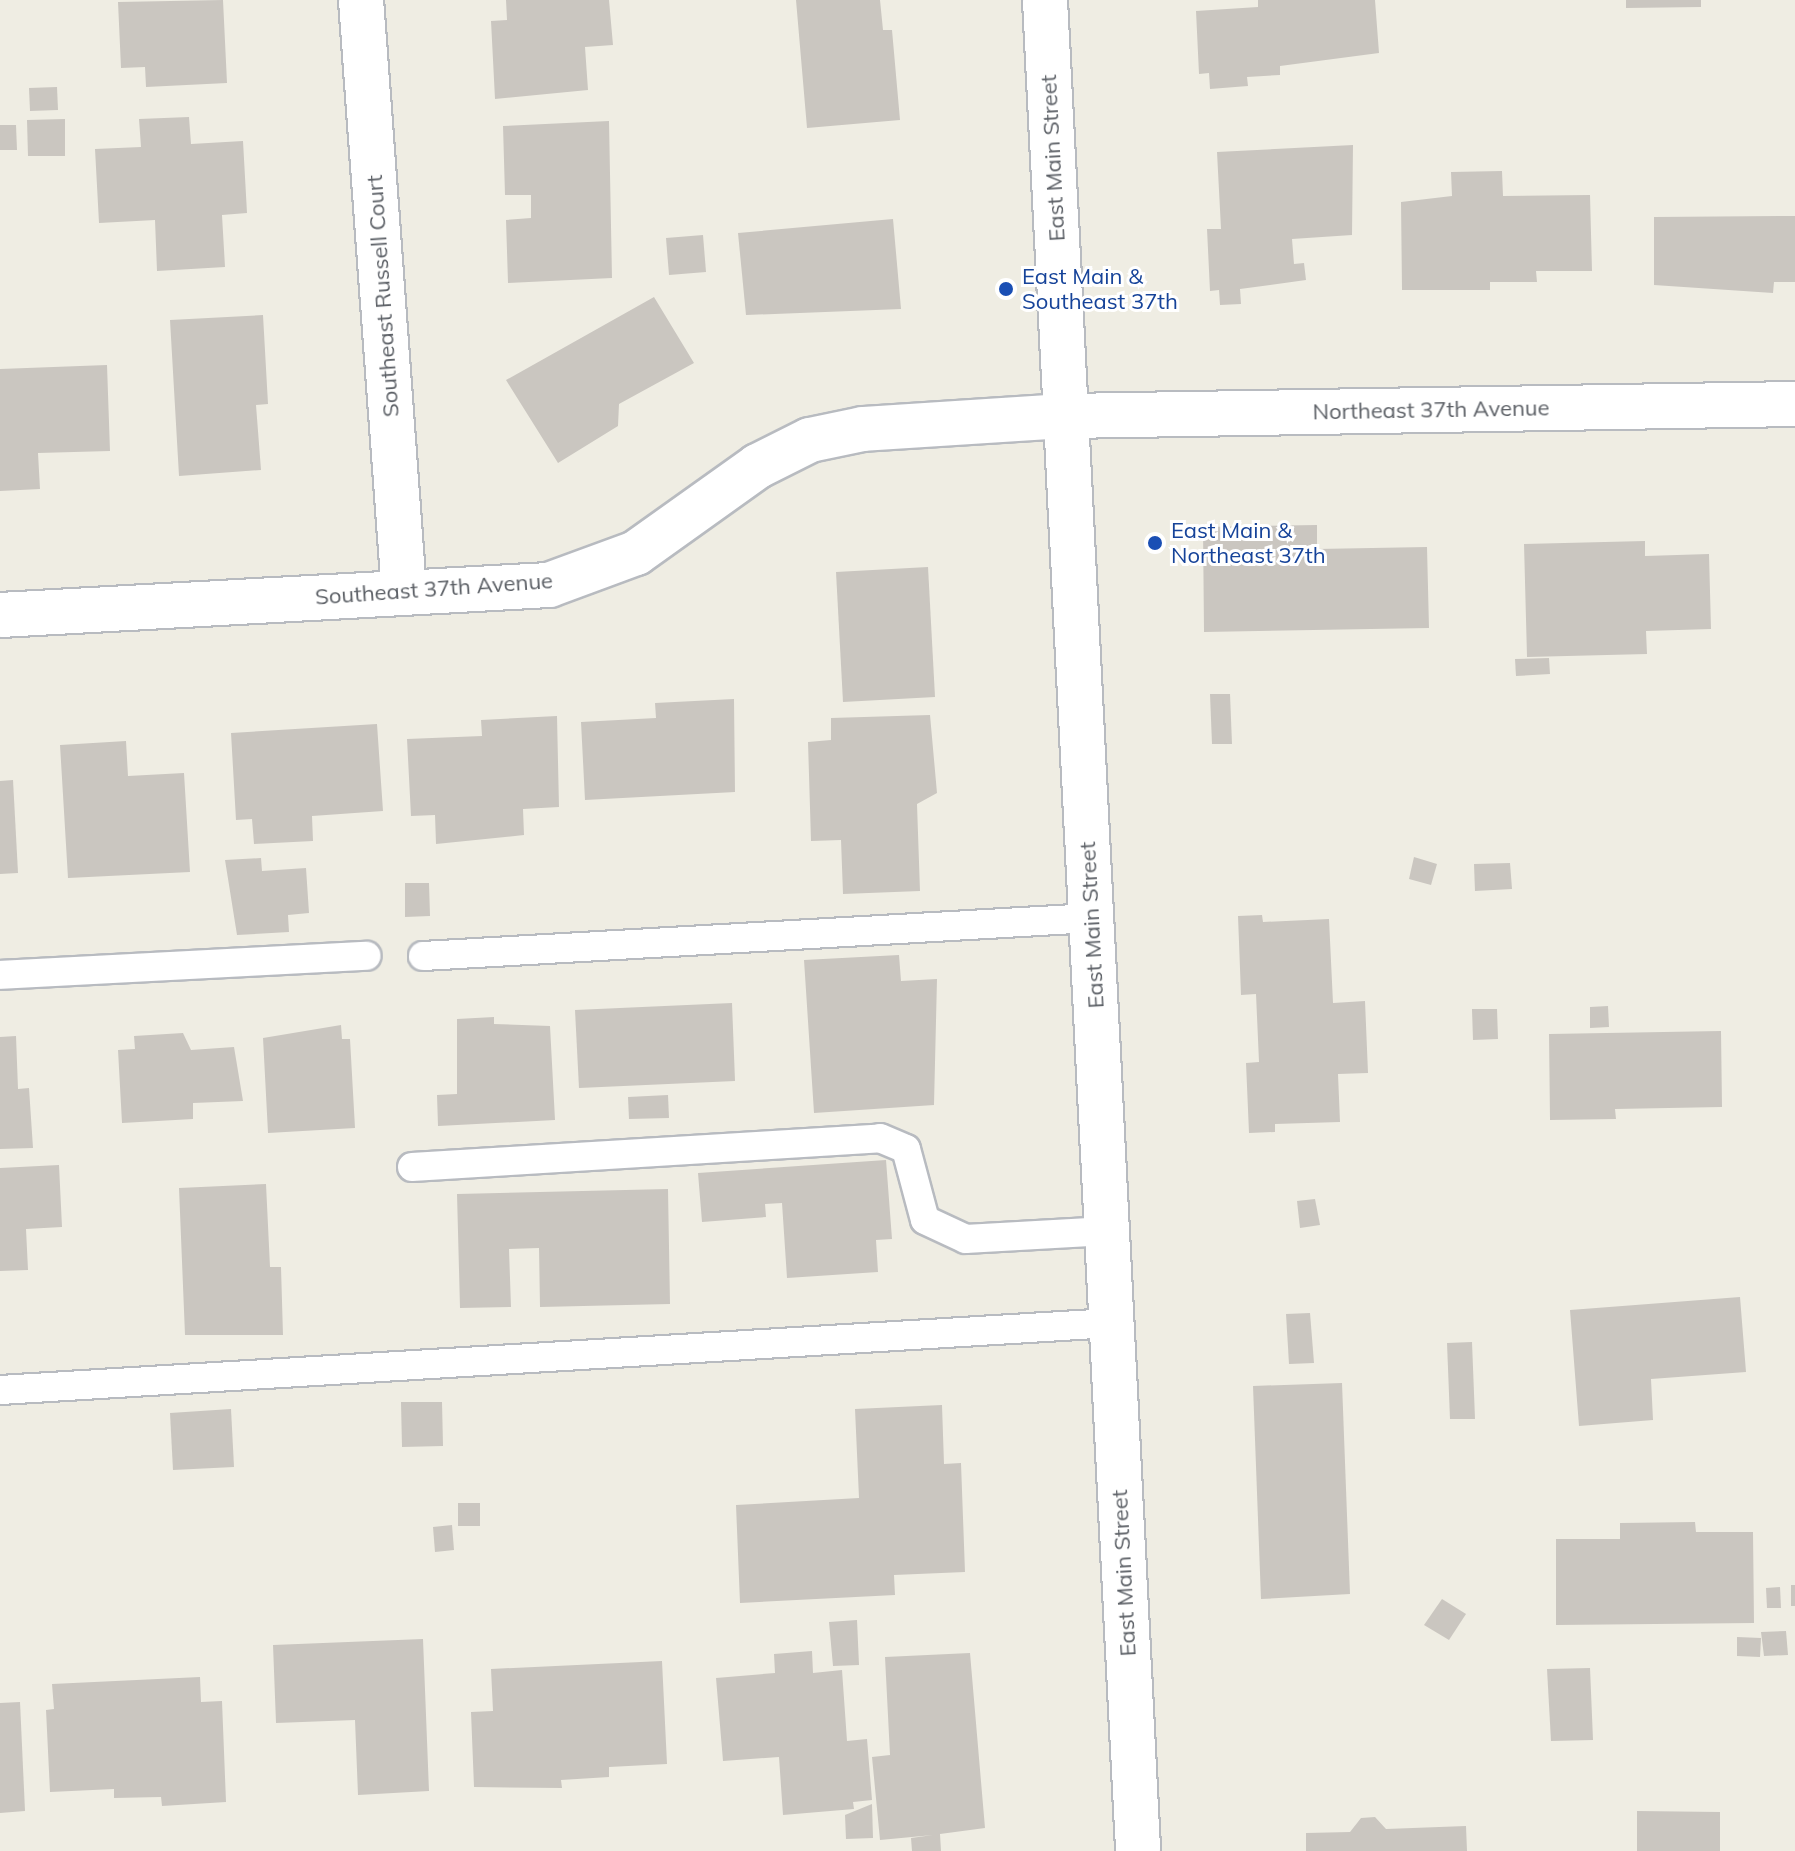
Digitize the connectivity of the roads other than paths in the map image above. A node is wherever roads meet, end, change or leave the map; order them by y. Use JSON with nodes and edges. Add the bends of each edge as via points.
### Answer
{"nodes":[{"id":1,"x":361,"y":0,"type":"edge"},
{"id":2,"x":1045,"y":0,"type":"edge"},
{"id":3,"x":1795,"y":404,"type":"edge"},
{"id":4,"x":1066,"y":416,"type":"junction"},
{"id":5,"x":404,"y":591,"type":"junction"},
{"id":6,"x":0,"y":615,"type":"edge"},
{"id":7,"x":1092,"y":918,"type":"junction"},
{"id":8,"x":367,"y":956,"type":"dead end"},
{"id":9,"x":423,"y":956,"type":"dead end"},
{"id":10,"x":0,"y":975,"type":"edge"},
{"id":11,"x":412,"y":1167,"type":"dead end"},
{"id":12,"x":1107,"y":1231,"type":"junction"},
{"id":13,"x":1112,"y":1323,"type":"junction"},
{"id":14,"x":0,"y":1390,"type":"edge"},
{"id":15,"x":1138,"y":1851,"type":"edge"}],
"edges":[{"from":1,"to":5,"type":"street","name":"Southeast Russell Court"},
{"from":2,"to":4,"type":"street","name":"East Main Street"},
{"from":3,"to":4,"type":"street","name":"Northeast 37th Avenue"},
{"from":4,"to":5,"type":"street","name":"Southeast 37th Avenue","via":[[863,429],[810,440],[602,571],[549,585]]},
{"from":4,"to":7,"type":"street","name":"East Main Street"},
{"from":5,"to":6,"type":"street","name":"Southeast 37th Avenue"},
{"from":7,"to":9,"type":"lane"},
{"from":7,"to":12,"type":"street","name":"East Main Street"},
{"from":8,"to":10,"type":"lane"},
{"from":11,"to":12,"type":"lane","via":[[880,1138],[906,1149],[925,1220],[966,1239]]},
{"from":12,"to":13,"type":"street","name":"East Main Street"},
{"from":13,"to":14,"type":"lane"},
{"from":13,"to":15,"type":"street","name":"East Main Street"}]}
